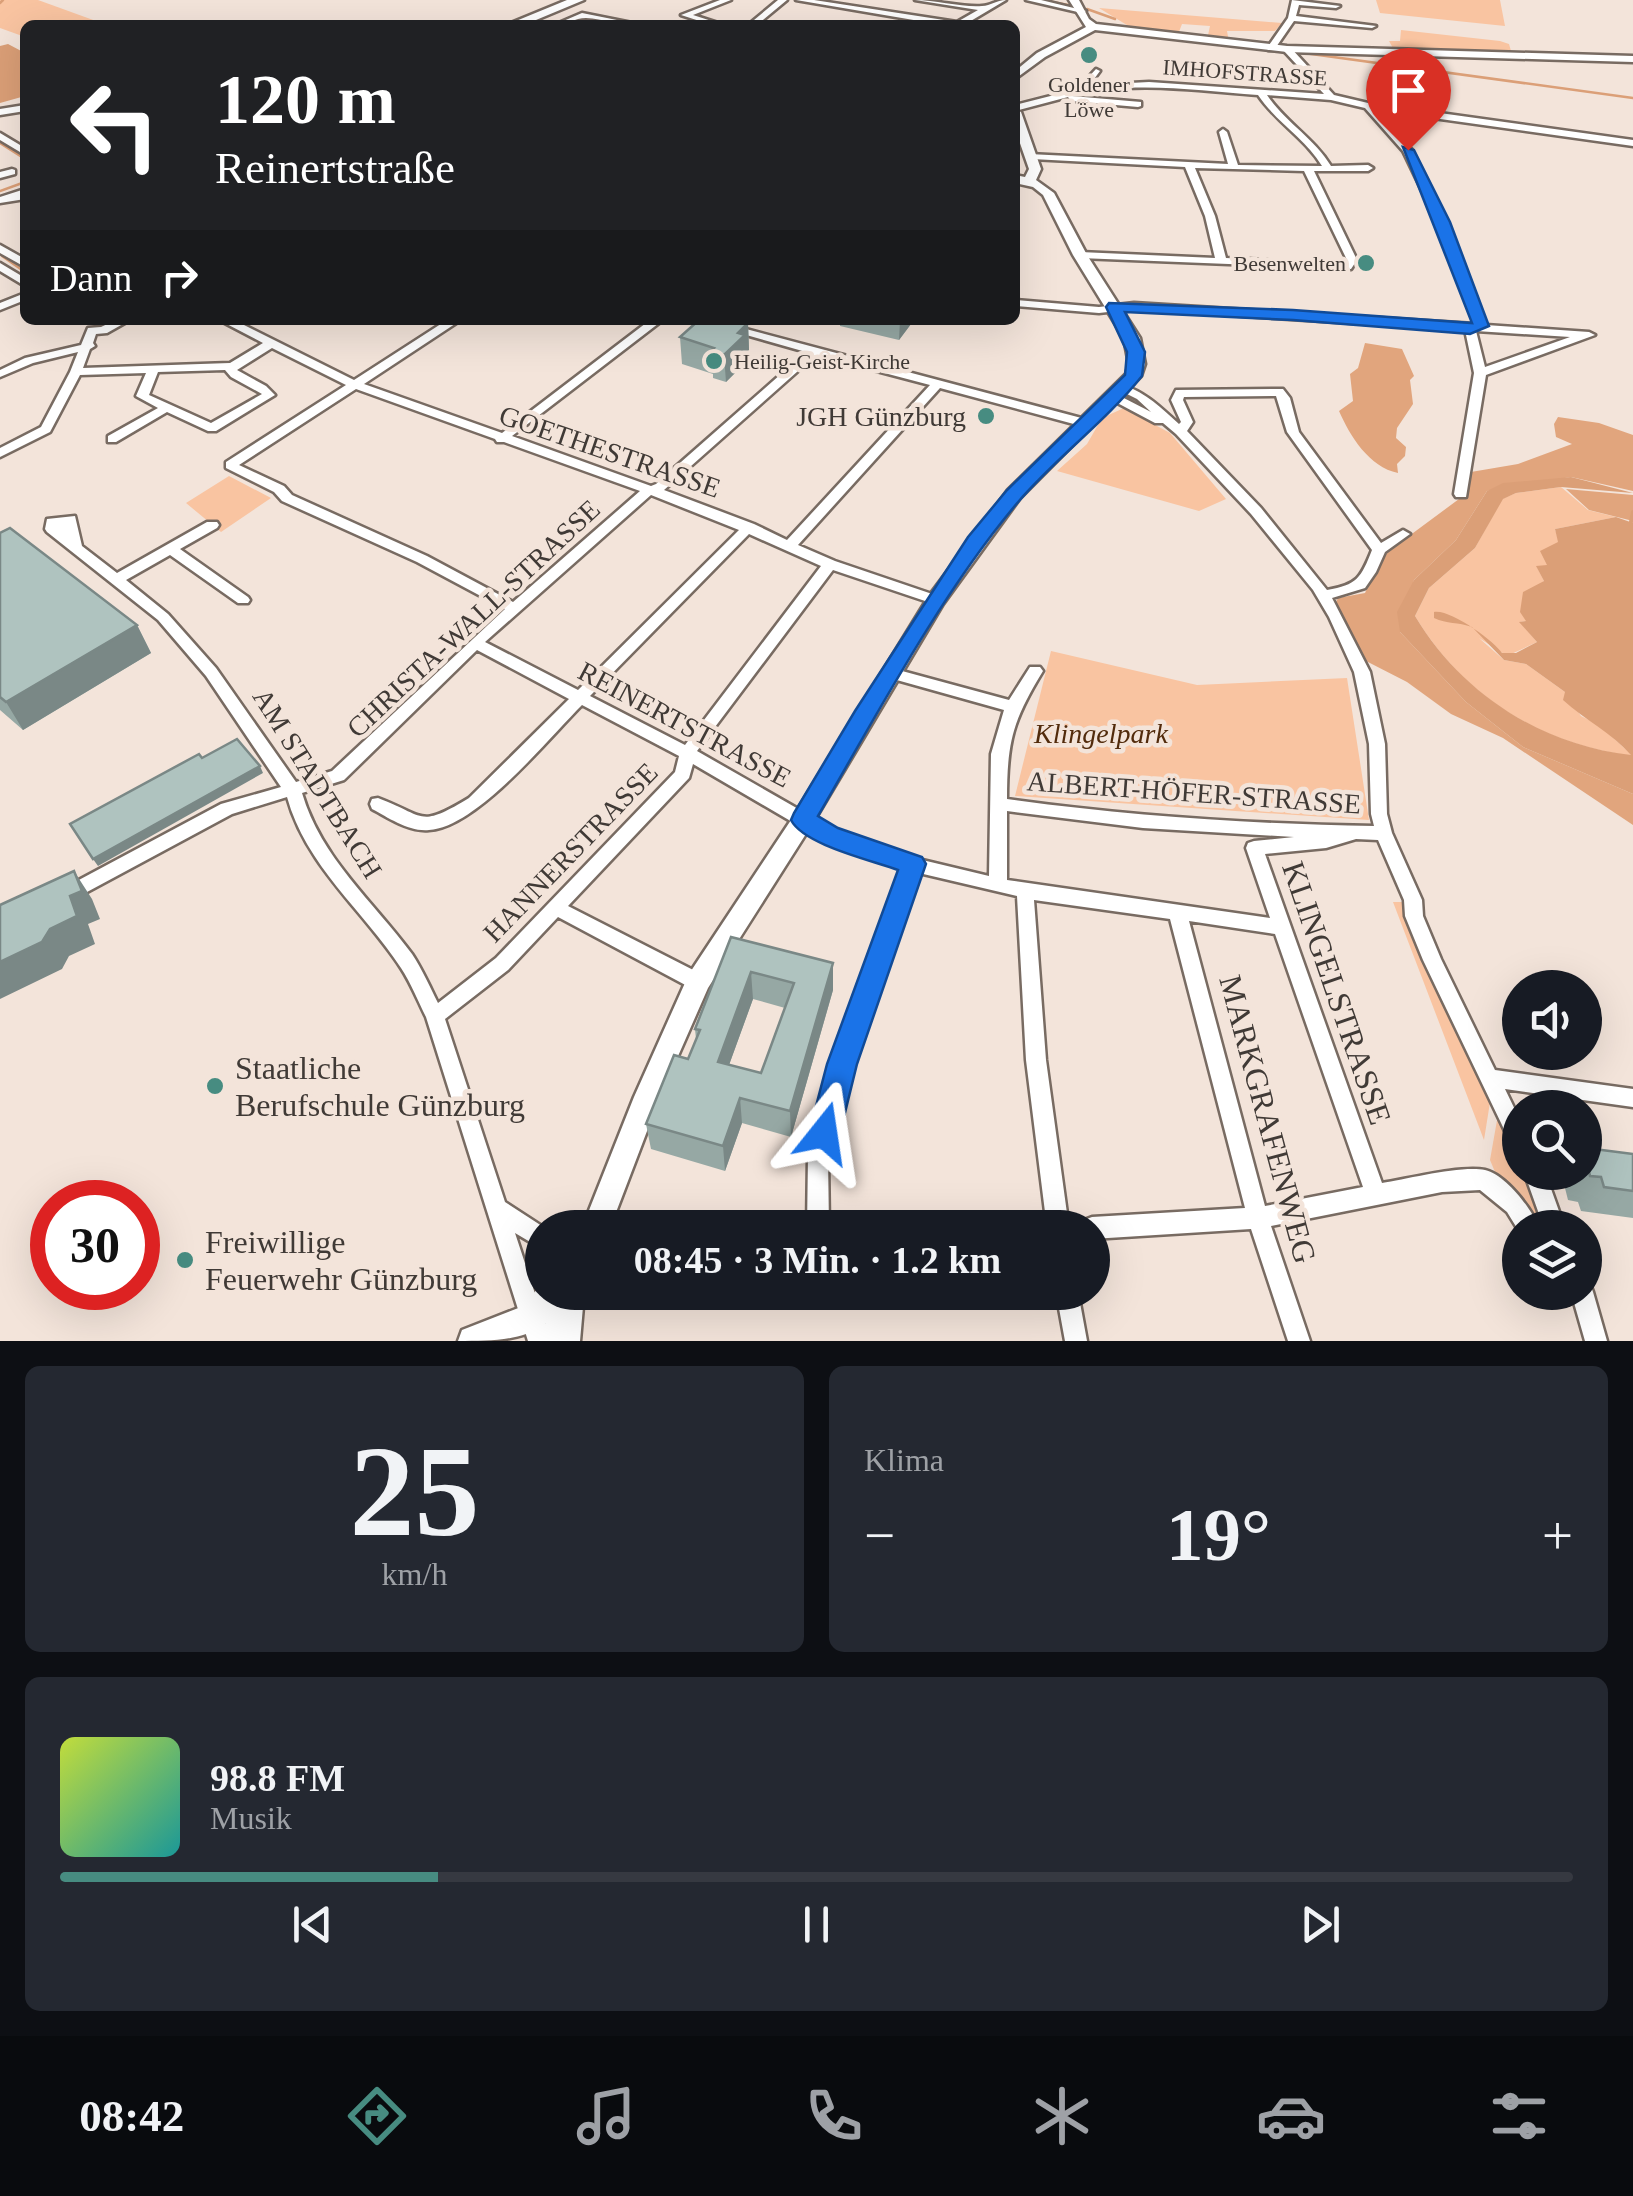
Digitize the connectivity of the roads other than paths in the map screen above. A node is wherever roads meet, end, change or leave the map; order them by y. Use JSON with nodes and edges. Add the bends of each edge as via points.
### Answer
{"nodes":[{"id":1,"x":578,"y":0,"type":"edge"},
{"id":2,"x":727,"y":0,"type":"edge"},
{"id":3,"x":800,"y":0,"type":"edge"},
{"id":4,"x":919,"y":0,"type":"edge"},
{"id":5,"x":1002,"y":0,"type":"edge"},
{"id":6,"x":1030,"y":0,"type":"edge"},
{"id":7,"x":779,"y":1,"type":"edge"},
{"id":8,"x":1296,"y":1,"type":"edge"},
{"id":9,"x":1079,"y":6,"type":"edge"},
{"id":10,"x":1336,"y":6,"type":"dead end"},
{"id":11,"x":985,"y":9,"type":"junction"},
{"id":12,"x":1292,"y":18,"type":"junction"},
{"id":13,"x":525,"y":20,"type":"edge"},
{"id":14,"x":570,"y":20,"type":"edge"},
{"id":15,"x":607,"y":20,"type":"edge"},
{"id":16,"x":701,"y":20,"type":"edge"},
{"id":17,"x":758,"y":20,"type":"edge"},
{"id":18,"x":926,"y":20,"type":"edge"},
{"id":19,"x":966,"y":20,"type":"edge"},
{"id":20,"x":1372,"y":26,"type":"dead end"},
{"id":21,"x":1093,"y":27,"type":"junction"},
{"id":22,"x":1271,"y":48,"type":"junction"},
{"id":23,"x":1287,"y":49,"type":"junction"},
{"id":24,"x":1633,"y":59,"type":"edge"},
{"id":25,"x":1096,"y":71,"type":"dead end"},
{"id":26,"x":1020,"y":72,"type":"edge"},
{"id":27,"x":1090,"y":88,"type":"junction"},
{"id":28,"x":1262,"y":94,"type":"junction"},
{"id":29,"x":1057,"y":96,"type":"junction"},
{"id":30,"x":1331,"y":97,"type":"junction"},
{"id":31,"x":1138,"y":104,"type":"dead end"},
{"id":32,"x":1368,"y":106,"type":"junction"},
{"id":33,"x":1020,"y":108,"type":"edge"},
{"id":34,"x":1020,"y":124,"type":"edge"},
{"id":35,"x":1223,"y":132,"type":"dead end"},
{"id":36,"x":1633,"y":143,"type":"edge"},
{"id":37,"x":1032,"y":156,"type":"junction"},
{"id":38,"x":1189,"y":165,"type":"junction"},
{"id":39,"x":1234,"y":167,"type":"junction"},
{"id":40,"x":1328,"y":168,"type":"junction"},
{"id":41,"x":1368,"y":168,"type":"dead end"},
{"id":42,"x":1308,"y":169,"type":"junction"},
{"id":43,"x":12,"y":172,"type":"dead end"},
{"id":44,"x":0,"y":175,"type":"edge"},
{"id":45,"x":1022,"y":180,"type":"edge"},
{"id":46,"x":20,"y":196,"type":"edge"},
{"id":47,"x":6,"y":200,"type":"dead end"},
{"id":48,"x":1080,"y":256,"type":"junction"},
{"id":49,"x":1220,"y":261,"type":"junction"},
{"id":50,"x":1020,"y":302,"type":"edge"},
{"id":51,"x":1114,"y":307,"type":"junction"},
{"id":52,"x":85,"y":325,"type":"edge"},
{"id":53,"x":100,"y":325,"type":"edge"},
{"id":54,"x":114,"y":325,"type":"edge"},
{"id":55,"x":234,"y":325,"type":"edge"},
{"id":56,"x":447,"y":325,"type":"edge"},
{"id":57,"x":650,"y":325,"type":"edge"},
{"id":58,"x":718,"y":325,"type":"edge"},
{"id":59,"x":1470,"y":329,"type":"junction"},
{"id":60,"x":92,"y":330,"type":"junction"},
{"id":61,"x":270,"y":344,"type":"junction"},
{"id":62,"x":88,"y":346,"type":"junction"},
{"id":63,"x":814,"y":351,"type":"junction"},
{"id":64,"x":232,"y":366,"type":"junction"},
{"id":65,"x":153,"y":370,"type":"junction"},
{"id":66,"x":76,"y":372,"type":"junction"},
{"id":67,"x":1480,"y":373,"type":"junction"},
{"id":68,"x":0,"y":374,"type":"edge"},
{"id":69,"x":354,"y":384,"type":"junction"},
{"id":70,"x":937,"y":384,"type":"junction"},
{"id":71,"x":1118,"y":393,"type":"junction"},
{"id":72,"x":166,"y":408,"type":"junction"},
{"id":73,"x":1085,"y":424,"type":"junction"},
{"id":74,"x":1180,"y":432,"type":"junction"},
{"id":75,"x":112,"y":439,"type":"dead end"},
{"id":76,"x":501,"y":439,"type":"junction"},
{"id":77,"x":0,"y":453,"type":"edge"},
{"id":78,"x":646,"y":492,"type":"junction"},
{"id":79,"x":1461,"y":494,"type":"dead end"},
{"id":80,"x":212,"y":525,"type":"dead end"},
{"id":81,"x":749,"y":527,"type":"junction"},
{"id":82,"x":1403,"y":534,"type":"dead end"},
{"id":83,"x":790,"y":546,"type":"junction"},
{"id":84,"x":76,"y":548,"type":"dead end"},
{"id":85,"x":171,"y":549,"type":"junction"},
{"id":86,"x":1380,"y":550,"type":"junction"},
{"id":87,"x":830,"y":564,"type":"junction"},
{"id":88,"x":116,"y":580,"type":"junction"},
{"id":89,"x":1322,"y":594,"type":"junction"},
{"id":90,"x":243,"y":600,"type":"dead end"},
{"id":91,"x":936,"y":600,"type":"junction"},
{"id":92,"x":516,"y":609,"type":"junction"},
{"id":93,"x":474,"y":643,"type":"junction"},
{"id":94,"x":1035,"y":670,"type":"dead end"},
{"id":95,"x":891,"y":673,"type":"junction"},
{"id":96,"x":578,"y":698,"type":"junction"},
{"id":97,"x":1013,"y":707,"type":"junction"},
{"id":98,"x":687,"y":753,"type":"junction"},
{"id":99,"x":294,"y":792,"type":"junction"},
{"id":100,"x":378,"y":804,"type":"dead end"},
{"id":101,"x":1000,"y":804,"type":"junction"},
{"id":102,"x":803,"y":820,"type":"junction"},
{"id":103,"x":1354,"y":833,"type":"junction"},
{"id":104,"x":1384,"y":834,"type":"junction"},
{"id":105,"x":913,"y":864,"type":"junction"},
{"id":106,"x":998,"y":886,"type":"junction"},
{"id":107,"x":1025,"y":891,"type":"junction"},
{"id":108,"x":54,"y":901,"type":"edge"},
{"id":109,"x":556,"y":908,"type":"junction"},
{"id":110,"x":1178,"y":914,"type":"junction"},
{"id":111,"x":1282,"y":927,"type":"junction"},
{"id":112,"x":698,"y":982,"type":"junction"},
{"id":113,"x":435,"y":1016,"type":"junction"},
{"id":114,"x":1490,"y":1078,"type":"junction"},
{"id":115,"x":1633,"y":1098,"type":"edge"},
{"id":116,"x":1502,"y":1103,"type":"edge"},
{"id":117,"x":1376,"y":1196,"type":"junction"},
{"id":118,"x":498,"y":1210,"type":"junction"},
{"id":119,"x":603,"y":1210,"type":"edge"},
{"id":120,"x":818,"y":1210,"type":"edge"},
{"id":121,"x":1056,"y":1210,"type":"edge"},
{"id":122,"x":1518,"y":1210,"type":"edge"},
{"id":123,"x":1258,"y":1218,"type":"junction"},
{"id":124,"x":525,"y":1227,"type":"edge"},
{"id":125,"x":1110,"y":1227,"type":"edge"},
{"id":126,"x":553,"y":1310,"type":"edge"},
{"id":127,"x":562,"y":1310,"type":"edge"},
{"id":128,"x":1071,"y":1310,"type":"edge"},
{"id":129,"x":1585,"y":1310,"type":"edge"},
{"id":130,"x":552,"y":1335,"type":"edge"},
{"id":131,"x":483,"y":1338,"type":"edge"},
{"id":132,"x":1076,"y":1341,"type":"edge"},
{"id":133,"x":1299,"y":1341,"type":"edge"},
{"id":134,"x":1596,"y":1341,"type":"edge"}],
"edges":[{"from":1,"to":13,"type":"main road"},
{"from":2,"to":16,"type":"street","via":[[685,16]]},
{"from":3,"to":18,"type":"street"},
{"from":4,"to":11,"type":"street"},
{"from":5,"to":11,"type":"street"},
{"from":6,"to":9,"type":"street"},
{"from":7,"to":17,"type":"street"},
{"from":8,"to":10,"type":"street"},
{"from":8,"to":12,"type":"street"},
{"from":9,"to":21,"type":"street"},
{"from":11,"to":19,"type":"street"},
{"from":12,"to":20,"type":"street"},
{"from":12,"to":22,"type":"street"},
{"from":14,"to":15,"type":"street"},
{"from":21,"to":22,"type":"street"},
{"from":21,"to":26,"type":"street"},
{"from":22,"to":23,"type":"street"},
{"from":23,"to":24,"type":"street"},
{"from":23,"to":30,"type":"street"},
{"from":25,"to":27,"type":"street"},
{"from":27,"to":28,"type":"street","name":"IMHOFSTRASSE","via":[[1149,85]]},
{"from":27,"to":29,"type":"street","name":"IMHOFSTRASSE"},
{"from":28,"to":30,"type":"street","name":"IMHOFSTRASSE"},
{"from":28,"to":40,"type":"street"},
{"from":29,"to":31,"type":"street"},
{"from":29,"to":33,"type":"street","name":"IMHOFSTRASSE"},
{"from":30,"to":32,"type":"street","name":"IMHOFSTRASSE"},
{"from":32,"to":36,"type":"street","name":"IMHOFSTRASSE"},
{"from":32,"to":59,"type":"street","via":[[1408,150],[1442,222],[1481,326]]},
{"from":34,"to":37,"type":"street"},
{"from":35,"to":39,"type":"street"},
{"from":37,"to":38,"type":"street"},
{"from":37,"to":45,"type":"street","via":[[1035,169]]},
{"from":38,"to":39,"type":"street"},
{"from":38,"to":49,"type":"street"},
{"from":39,"to":42,"type":"street"},
{"from":40,"to":41,"type":"street"},
{"from":40,"to":42,"type":"street"},
{"from":42,"to":49,"type":"street","via":[[1352,260],[1347,267]]},
{"from":43,"to":44,"type":"street"},
{"from":45,"to":48,"type":"street","via":[[1048,192]]},
{"from":46,"to":47,"type":"main road"},
{"from":48,"to":49,"type":"street"},
{"from":48,"to":51,"type":"street"},
{"from":50,"to":51,"type":"street"},
{"from":51,"to":59,"type":"street"},
{"from":51,"to":71,"type":"street","via":[[1136,352],[1133,376]]},
{"from":52,"to":60,"type":"street"},
{"from":53,"to":60,"type":"street"},
{"from":54,"to":60,"type":"street"},
{"from":55,"to":61,"type":"street","name":"GOETHESTRASSE"},
{"from":56,"to":69,"type":"street"},
{"from":57,"to":76,"type":"street"},
{"from":58,"to":63,"type":"street"},
{"from":59,"to":67,"type":"street"},
{"from":59,"to":67,"type":"street","via":[[1589,334]]},
{"from":60,"to":62,"type":"street"},
{"from":61,"to":64,"type":"street"},
{"from":61,"to":69,"type":"street","name":"GOETHESTRASSE"},
{"from":62,"to":66,"type":"street"},
{"from":62,"to":68,"type":"street"},
{"from":63,"to":70,"type":"street"},
{"from":63,"to":78,"type":"street","name":"CHRISTA-WALL-STRASSE","via":[[661,488]]},
{"from":64,"to":65,"type":"street"},
{"from":64,"to":72,"type":"street","via":[[269,395],[212,428]]},
{"from":65,"to":66,"type":"street"},
{"from":65,"to":72,"type":"street","via":[[142,396]]},
{"from":66,"to":77,"type":"street","via":[[57,412],[36,436]]},
{"from":67,"to":79,"type":"street"},
{"from":69,"to":76,"type":"street","name":"GOETHESTRASSE"},
{"from":69,"to":92,"type":"street","via":[[230,465]]},
{"from":70,"to":73,"type":"street"},
{"from":70,"to":83,"type":"street"},
{"from":71,"to":73,"type":"street"},
{"from":71,"to":74,"type":"street"},
{"from":72,"to":75,"type":"street"},
{"from":73,"to":91,"type":"street","via":[[1014,494]]},
{"from":74,"to":86,"type":"street","via":[[1187,422],[1180,394],[1279,392],[1293,432]]},
{"from":74,"to":89,"type":"street","via":[[1256,511]]},
{"from":76,"to":78,"type":"street","name":"GOETHESTRASSE"},
{"from":78,"to":81,"type":"street","name":"GOETHESTRASSE"},
{"from":78,"to":92,"type":"street","name":"CHRISTA-WALL-STRASSE"},
{"from":80,"to":85,"type":"street"},
{"from":81,"to":83,"type":"street","name":"GOETHESTRASSE"},
{"from":81,"to":96,"type":"street"},
{"from":82,"to":86,"type":"street"},
{"from":83,"to":87,"type":"street","name":"GOETHESTRASSE"},
{"from":84,"to":88,"type":"street","name":"AM STADTBACH"},
{"from":85,"to":88,"type":"street"},
{"from":85,"to":90,"type":"street"},
{"from":86,"to":89,"type":"street","via":[[1360,589]]},
{"from":87,"to":91,"type":"street","name":"GOETHESTRASSE"},
{"from":87,"to":98,"type":"street","name":"HANNERSTRASSE"},
{"from":88,"to":99,"type":"street","name":"AM STADTBACH","via":[[173,626]]},
{"from":89,"to":104,"type":"street","via":[[1362,672],[1377,744]]},
{"from":91,"to":95,"type":"street"},
{"from":92,"to":93,"type":"street","name":"CHRISTA-WALL-STRASSE"},
{"from":93,"to":96,"type":"street","name":"REINERTSTRASSE"},
{"from":93,"to":99,"type":"street","name":"CHRISTA-WALL-STRASSE","via":[[338,776]]},
{"from":94,"to":97,"type":"street"},
{"from":95,"to":97,"type":"street"},
{"from":95,"to":102,"type":"street"},
{"from":96,"to":98,"type":"street","name":"REINERTSTRASSE"},
{"from":96,"to":100,"type":"street","via":[[475,803],[452,817],[413,825]]},
{"from":97,"to":101,"type":"street","via":[[999,754]]},
{"from":98,"to":102,"type":"street","name":"REINERTSTRASSE"},
{"from":98,"to":109,"type":"street","name":"HANNERSTRASSE","via":[[684,774]]},
{"from":99,"to":108,"type":"street","name":"CHRISTA-WALL-STRASSE","via":[[227,809]]},
{"from":99,"to":113,"type":"street","name":"AM STADTBACH","via":[[317,848],[408,963]]},
{"from":101,"to":103,"type":"street","name":"ALBERT-HÖFER-STRASSE"},
{"from":101,"to":106,"type":"street"},
{"from":102,"to":105,"type":"street","name":"REINERTSTRASSE"},
{"from":102,"to":112,"type":"street"},
{"from":103,"to":104,"type":"street","name":"ALBERT-HÖFER-STRASSE"},
{"from":103,"to":111,"type":"street","name":"KLINGELSTRASSE","via":[[1254,848]]},
{"from":104,"to":114,"type":"street","via":[[1432,960]]},
{"from":105,"to":106,"type":"street","name":"REINERTSTRASSE"},
{"from":105,"to":120,"type":"street","via":[[839,1074],[818,1156]]},
{"from":106,"to":107,"type":"street","name":"REINERTSTRASSE"},
{"from":107,"to":110,"type":"street","name":"REINERTSTRASSE"},
{"from":107,"to":121,"type":"street","via":[[1036,1060]]},
{"from":109,"to":112,"type":"street"},
{"from":109,"to":113,"type":"street","name":"HANNERSTRASSE","via":[[502,964]]},
{"from":110,"to":111,"type":"street","name":"REINERTSTRASSE"},
{"from":110,"to":123,"type":"street","name":"MARKGRAFENWEG"},
{"from":111,"to":117,"type":"street","name":"KLINGELSTRASSE"},
{"from":112,"to":119,"type":"street"},
{"from":113,"to":118,"type":"street","name":"AM STADTBACH"},
{"from":114,"to":115,"type":"street"},
{"from":114,"to":116,"type":"street"},
{"from":117,"to":122,"type":"street","via":[[1484,1180]]},
{"from":117,"to":123,"type":"street"},
{"from":118,"to":124,"type":"street"},
{"from":118,"to":130,"type":"street","name":"AM STADTBACH"},
{"from":123,"to":125,"type":"street"},
{"from":123,"to":133,"type":"street","name":"MARKGRAFENWEG"},
{"from":126,"to":130,"type":"street"},
{"from":127,"to":130,"type":"street"},
{"from":128,"to":132,"type":"street"},
{"from":129,"to":134,"type":"street"},
{"from":130,"to":131,"type":"street"}]}
